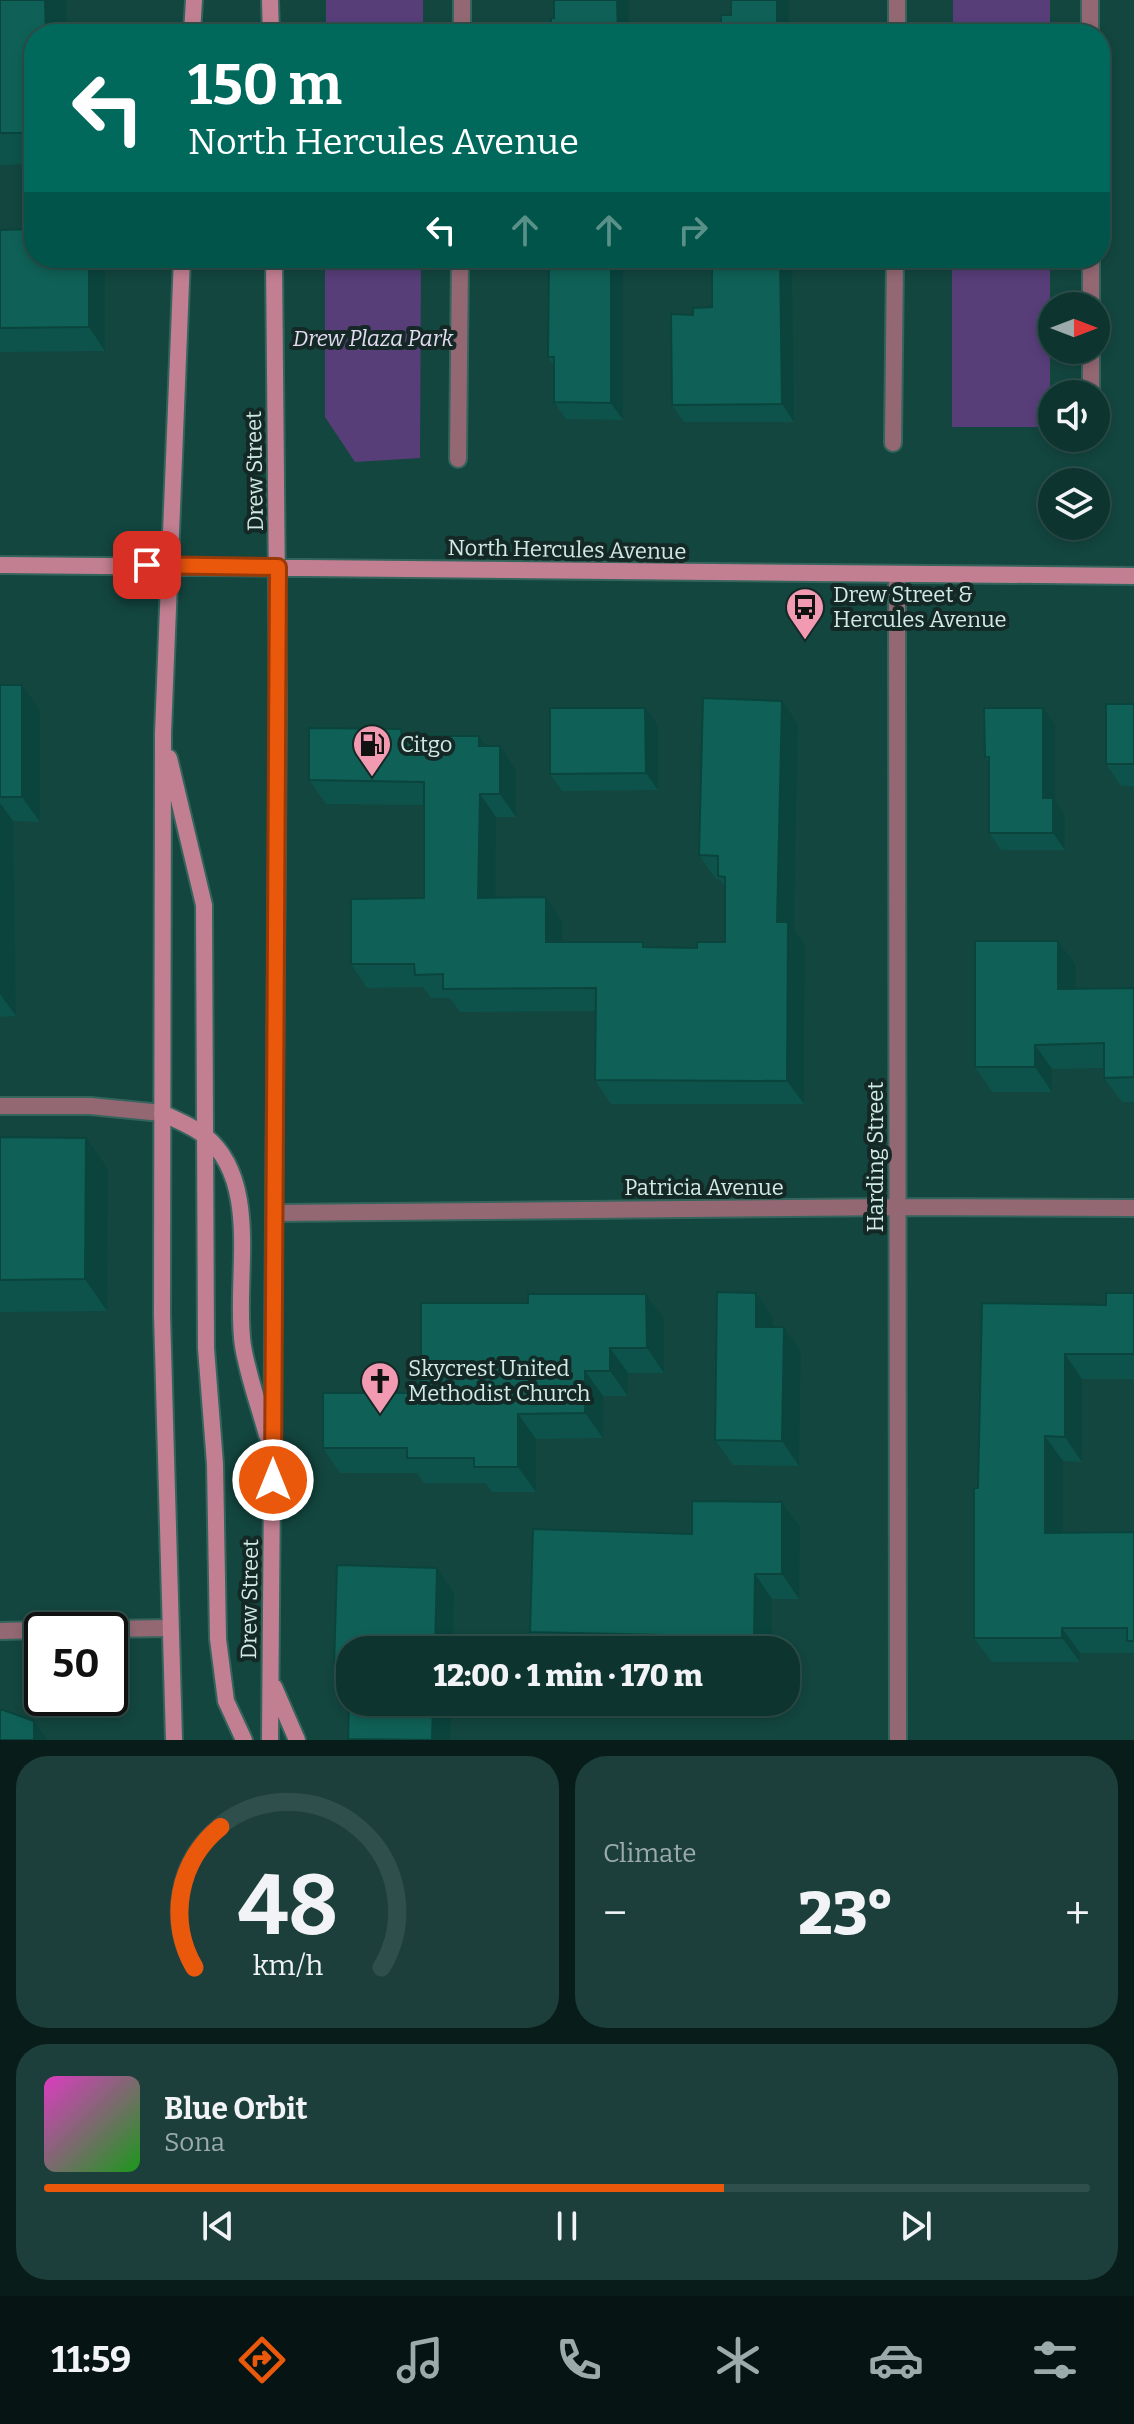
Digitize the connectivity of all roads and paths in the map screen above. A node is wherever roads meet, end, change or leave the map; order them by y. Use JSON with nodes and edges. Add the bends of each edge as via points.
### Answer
{"nodes":[{"id":1,"x":194,"y":0,"type":"edge"},
{"id":2,"x":270,"y":0,"type":"edge"},
{"id":3,"x":462,"y":0,"type":"edge"},
{"id":4,"x":897,"y":0,"type":"edge"},
{"id":5,"x":1090,"y":0,"type":"edge"},
{"id":6,"x":193,"y":24,"type":"edge"},
{"id":7,"x":271,"y":24,"type":"edge"},
{"id":8,"x":462,"y":24,"type":"edge"},
{"id":9,"x":897,"y":24,"type":"edge"},
{"id":10,"x":1090,"y":24,"type":"edge"},
{"id":11,"x":182,"y":268,"type":"edge"},
{"id":12,"x":274,"y":268,"type":"edge"},
{"id":13,"x":460,"y":268,"type":"edge"},
{"id":14,"x":895,"y":268,"type":"edge"},
{"id":15,"x":1091,"y":268,"type":"edge"},
{"id":16,"x":1091,"y":292,"type":"edge"},
{"id":17,"x":893,"y":443,"type":"dead end"},
{"id":18,"x":458,"y":459,"type":"dead end"},
{"id":19,"x":0,"y":565,"type":"edge"},
{"id":20,"x":169,"y":565,"type":"junction"},
{"id":21,"x":278,"y":567,"type":"junction"},
{"id":22,"x":897,"y":574,"type":"junction"},
{"id":23,"x":1134,"y":576,"type":"edge"},
{"id":24,"x":163,"y":733,"type":"junction"},
{"id":25,"x":0,"y":1106,"type":"edge"},
{"id":26,"x":162,"y":1113,"type":"junction"},
{"id":27,"x":204,"y":1135,"type":"junction"},
{"id":28,"x":897,"y":1207,"type":"junction"},
{"id":29,"x":1134,"y":1208,"type":"edge"},
{"id":30,"x":275,"y":1213,"type":"junction"},
{"id":31,"x":273,"y":1456,"type":"junction"},
{"id":32,"x":170,"y":1628,"type":"junction"},
{"id":33,"x":128,"y":1629,"type":"edge"},
{"id":34,"x":24,"y":1630,"type":"edge"},
{"id":35,"x":0,"y":1631,"type":"edge"},
{"id":36,"x":271,"y":1678,"type":"junction"},
{"id":37,"x":174,"y":1740,"type":"edge"},
{"id":38,"x":244,"y":1740,"type":"edge"},
{"id":39,"x":270,"y":1740,"type":"edge"},
{"id":40,"x":297,"y":1740,"type":"edge"},
{"id":41,"x":898,"y":1740,"type":"edge"}],
"edges":[{"from":1,"to":6,"type":"main road"},
{"from":2,"to":7,"type":"main road"},
{"from":3,"to":8,"type":"street"},
{"from":4,"to":9,"type":"street"},
{"from":5,"to":10,"type":"street"},
{"from":11,"to":20,"type":"main road","name":"Drew Street"},
{"from":12,"to":21,"type":"main road","name":"Drew Street"},
{"from":13,"to":18,"type":"street"},
{"from":14,"to":17,"type":"street"},
{"from":15,"to":16,"type":"street"},
{"from":19,"to":20,"type":"main road","name":"North Hercules Avenue"},
{"from":20,"to":21,"type":"main road","name":"North Hercules Avenue"},
{"from":20,"to":24,"type":"main road","name":"Drew Street"},
{"from":21,"to":22,"type":"main road","name":"North Hercules Avenue"},
{"from":21,"to":30,"type":"main road","name":"Drew Street"},
{"from":22,"to":23,"type":"main road","name":"North Hercules Avenue"},
{"from":22,"to":28,"type":"street","name":"Harding Street"},
{"from":24,"to":26,"type":"main road","name":"Drew Street"},
{"from":24,"to":27,"type":"main road","name":"Drew Street","via":[[204,905]]},
{"from":25,"to":26,"type":"street"},
{"from":26,"to":27,"type":"main road"},
{"from":26,"to":32,"type":"main road","name":"Drew Street"},
{"from":27,"to":31,"type":"main road","via":[[223,1155],[234,1178],[240,1207],[243,1345]]},
{"from":27,"to":38,"type":"main road","name":"Drew Street","via":[[218,1639],[226,1701]]},
{"from":28,"to":29,"type":"street","name":"Patricia Avenue"},
{"from":28,"to":30,"type":"street","name":"Patricia Avenue"},
{"from":28,"to":41,"type":"street","name":"Harding Street"},
{"from":30,"to":31,"type":"main road","name":"Drew Street"},
{"from":31,"to":36,"type":"main road","name":"Drew Street"},
{"from":32,"to":33,"type":"street"},
{"from":32,"to":37,"type":"main road","name":"Drew Street"},
{"from":34,"to":35,"type":"street"},
{"from":36,"to":39,"type":"main road","name":"Drew Street"},
{"from":36,"to":40,"type":"main road"}]}
